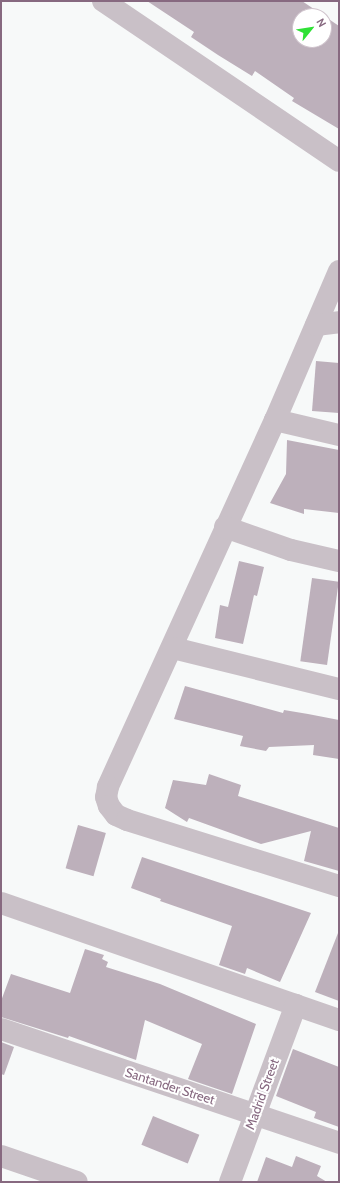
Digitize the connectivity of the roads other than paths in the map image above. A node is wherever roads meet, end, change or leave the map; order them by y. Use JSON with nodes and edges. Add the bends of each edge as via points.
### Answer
{"nodes":[{"id":1,"x":103,"y":1,"type":"edge"},
{"id":2,"x":339,"y":160,"type":"edge"},
{"id":3,"x":339,"y":271,"type":"edge"},
{"id":4,"x":339,"y":322,"type":"edge"},
{"id":5,"x":316,"y":325,"type":"junction"},
{"id":6,"x":275,"y":420,"type":"junction"},
{"id":7,"x":339,"y":435,"type":"edge"},
{"id":8,"x":225,"y":527,"type":"junction"},
{"id":9,"x":339,"y":561,"type":"edge"},
{"id":10,"x":173,"y":648,"type":"junction"},
{"id":11,"x":339,"y":689,"type":"edge"},
{"id":12,"x":339,"y":886,"type":"edge"},
{"id":13,"x":1,"y":903,"type":"edge"},
{"id":14,"x":296,"y":1005,"type":"junction"},
{"id":15,"x":339,"y":1020,"type":"edge"},
{"id":16,"x":1,"y":1029,"type":"edge"},
{"id":17,"x":255,"y":1114,"type":"junction"},
{"id":18,"x":339,"y":1144,"type":"edge"},
{"id":19,"x":1,"y":1156,"type":"edge"},
{"id":20,"x":77,"y":1182,"type":"edge"},
{"id":21,"x":230,"y":1182,"type":"edge"}],
"edges":[{"from":1,"to":2,"type":"street"},
{"from":3,"to":5,"type":"street"},
{"from":4,"to":5,"type":"street"},
{"from":5,"to":6,"type":"street"},
{"from":6,"to":7,"type":"street"},
{"from":6,"to":8,"type":"street"},
{"from":8,"to":9,"type":"street","via":[[291,550]]},
{"from":8,"to":10,"type":"street"},
{"from":10,"to":11,"type":"street"},
{"from":10,"to":12,"type":"street","via":[[108,787],[106,797],[109,806],[116,815],[127,820]]},
{"from":13,"to":14,"type":"street"},
{"from":14,"to":15,"type":"street"},
{"from":14,"to":17,"type":"street","name":"Madrid Street"},
{"from":16,"to":17,"type":"street","name":"Santander Street"},
{"from":17,"to":18,"type":"street","name":"Santander Street"},
{"from":17,"to":21,"type":"street","name":"Madrid Street"},
{"from":19,"to":20,"type":"street"}]}
